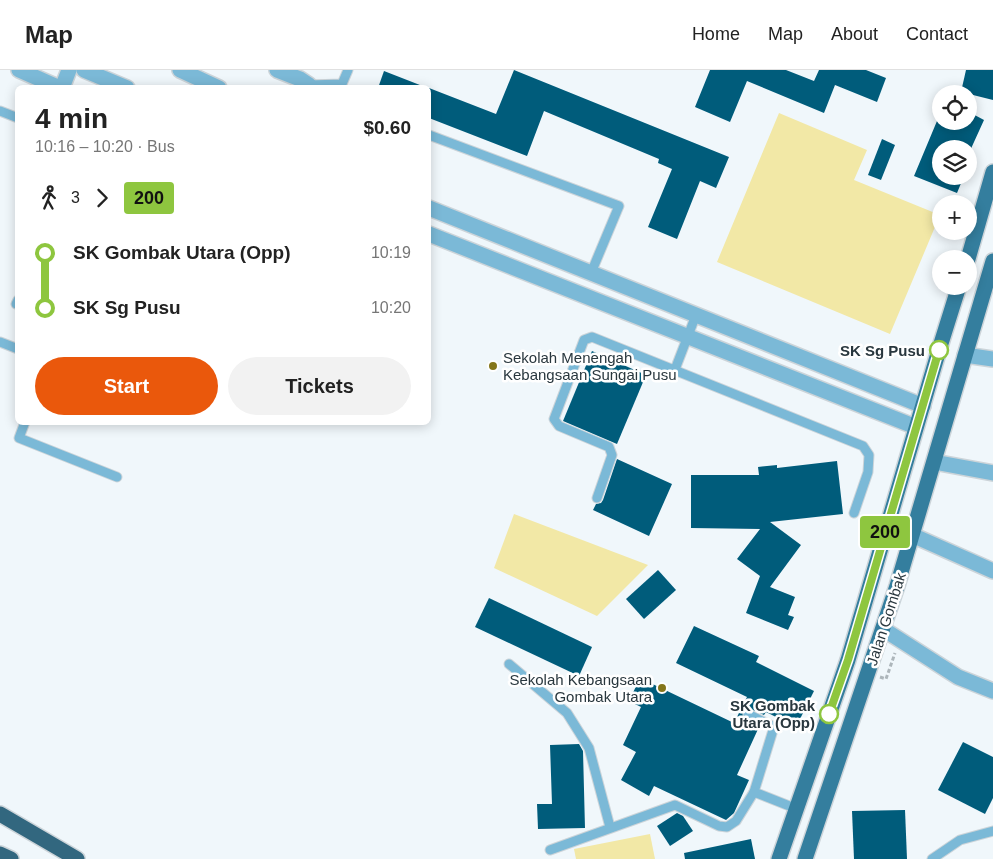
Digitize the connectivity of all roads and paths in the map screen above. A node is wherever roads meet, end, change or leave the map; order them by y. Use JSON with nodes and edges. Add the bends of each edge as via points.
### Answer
{"nodes":[{"id":1,"x":19,"y":70,"type":"edge"},
{"id":2,"x":69,"y":70,"type":"edge"},
{"id":3,"x":84,"y":70,"type":"edge"},
{"id":4,"x":180,"y":70,"type":"edge"},
{"id":5,"x":277,"y":70,"type":"edge"},
{"id":6,"x":348,"y":70,"type":"edge"},
{"id":7,"x":54,"y":85,"type":"edge"},
{"id":8,"x":62,"y":85,"type":"edge"},
{"id":9,"x":120,"y":85,"type":"edge"},
{"id":10,"x":212,"y":85,"type":"edge"},
{"id":11,"x":308,"y":85,"type":"edge"},
{"id":12,"x":326,"y":85,"type":"edge"},
{"id":13,"x":0,"y":111,"type":"edge"},
{"id":14,"x":15,"y":117,"type":"edge"},
{"id":15,"x":431,"y":136,"type":"edge"},
{"id":16,"x":993,"y":172,"type":"edge"},
{"id":17,"x":431,"y":209,"type":"edge"},
{"id":18,"x":431,"y":235,"type":"edge"},
{"id":19,"x":971,"y":250,"type":"edge"},
{"id":20,"x":993,"y":261,"type":"edge"},
{"id":21,"x":591,"y":273,"type":"junction"},
{"id":22,"x":957,"y":295,"type":"edge"},
{"id":23,"x":696,"y":315,"type":"junction"},
{"id":24,"x":688,"y":336,"type":"junction"},
{"id":25,"x":0,"y":342,"type":"edge"},
{"id":26,"x":15,"y":348,"type":"edge"},
{"id":27,"x":965,"y":355,"type":"junction"},
{"id":28,"x":993,"y":360,"type":"edge"},
{"id":29,"x":674,"y":372,"type":"junction"},
{"id":30,"x":923,"y":406,"type":"junction"},
{"id":31,"x":24,"y":425,"type":"edge"},
{"id":32,"x":916,"y":427,"type":"junction"},
{"id":33,"x":934,"y":462,"type":"junction"},
{"id":34,"x":993,"y":473,"type":"edge"},
{"id":35,"x":117,"y":476,"type":"dead end"},
{"id":36,"x":596,"y":498,"type":"dead end"},
{"id":37,"x":854,"y":513,"type":"dead end"},
{"id":38,"x":912,"y":535,"type":"junction"},
{"id":39,"x":993,"y":571,"type":"edge"},
{"id":40,"x":883,"y":629,"type":"junction"},
{"id":41,"x":895,"y":652,"type":"dead end"},
{"id":42,"x":509,"y":664,"type":"dead end"},
{"id":43,"x":886,"y":679,"type":"dead end"},
{"id":44,"x":993,"y":691,"type":"edge"},
{"id":45,"x":748,"y":714,"type":"dead end"},
{"id":46,"x":754,"y":792,"type":"junction"},
{"id":47,"x":796,"y":809,"type":"junction"},
{"id":48,"x":0,"y":814,"type":"edge"},
{"id":49,"x":610,"y":827,"type":"junction"},
{"id":50,"x":993,"y":831,"type":"edge"},
{"id":51,"x":550,"y":850,"type":"dead end"},
{"id":52,"x":0,"y":854,"type":"edge"},
{"id":53,"x":807,"y":858,"type":"edge"},
{"id":54,"x":10,"y":859,"type":"edge"},
{"id":55,"x":77,"y":859,"type":"edge"},
{"id":56,"x":779,"y":859,"type":"edge"},
{"id":57,"x":932,"y":859,"type":"edge"}],
"edges":[{"from":1,"to":7,"type":"street"},
{"from":2,"to":8,"type":"street"},
{"from":3,"to":9,"type":"street"},
{"from":4,"to":10,"type":"street"},
{"from":5,"to":11,"type":"street"},
{"from":6,"to":12,"type":"lane","via":[[342,84]]},
{"from":13,"to":14,"type":"lane"},
{"from":15,"to":21,"type":"lane","via":[[620,206]]},
{"from":16,"to":19,"type":"main road"},
{"from":17,"to":21,"type":"street"},
{"from":18,"to":24,"type":"street"},
{"from":20,"to":27,"type":"main road","name":"Jalan Gombak"},
{"from":21,"to":23,"type":"street"},
{"from":22,"to":30,"type":"main road","name":"Jalan Gombak"},
{"from":23,"to":24,"type":"lane"},
{"from":23,"to":30,"type":"street"},
{"from":24,"to":29,"type":"lane"},
{"from":24,"to":32,"type":"street"},
{"from":25,"to":26,"type":"lane"},
{"from":27,"to":28,"type":"street"},
{"from":27,"to":33,"type":"main road","name":"Jalan Gombak"},
{"from":29,"to":36,"type":"lane","via":[[592,338],[584,340],[554,419],[559,426],[609,447],[612,455]]},
{"from":29,"to":37,"type":"lane","via":[[863,446],[869,455],[868,472]]},
{"from":30,"to":32,"type":"main road","name":"Jalan Gombak"},
{"from":31,"to":35,"type":"lane","via":[[19,438]]},
{"from":32,"to":47,"type":"main road","name":"Jalan Gombak","via":[[848,660]]},
{"from":33,"to":34,"type":"street"},
{"from":33,"to":38,"type":"main road","name":"Jalan Gombak"},
{"from":38,"to":39,"type":"street"},
{"from":38,"to":40,"type":"main road","name":"Jalan Gombak"},
{"from":40,"to":44,"type":"street","via":[[958,677]]},
{"from":40,"to":53,"type":"main road","name":"Jalan Gombak"},
{"from":41,"to":43,"type":"path"},
{"from":42,"to":49,"type":"lane","via":[[567,713],[589,748]]},
{"from":45,"to":46,"type":"lane","via":[[774,727]]},
{"from":46,"to":47,"type":"lane"},
{"from":46,"to":49,"type":"lane","via":[[736,821],[727,827],[675,805]]},
{"from":47,"to":56,"type":"main road","name":"Jalan Gombak"},
{"from":48,"to":55,"type":"highway"},
{"from":49,"to":51,"type":"lane"},
{"from":50,"to":57,"type":"lane","via":[[960,840]]},
{"from":52,"to":54,"type":"highway"}]}
